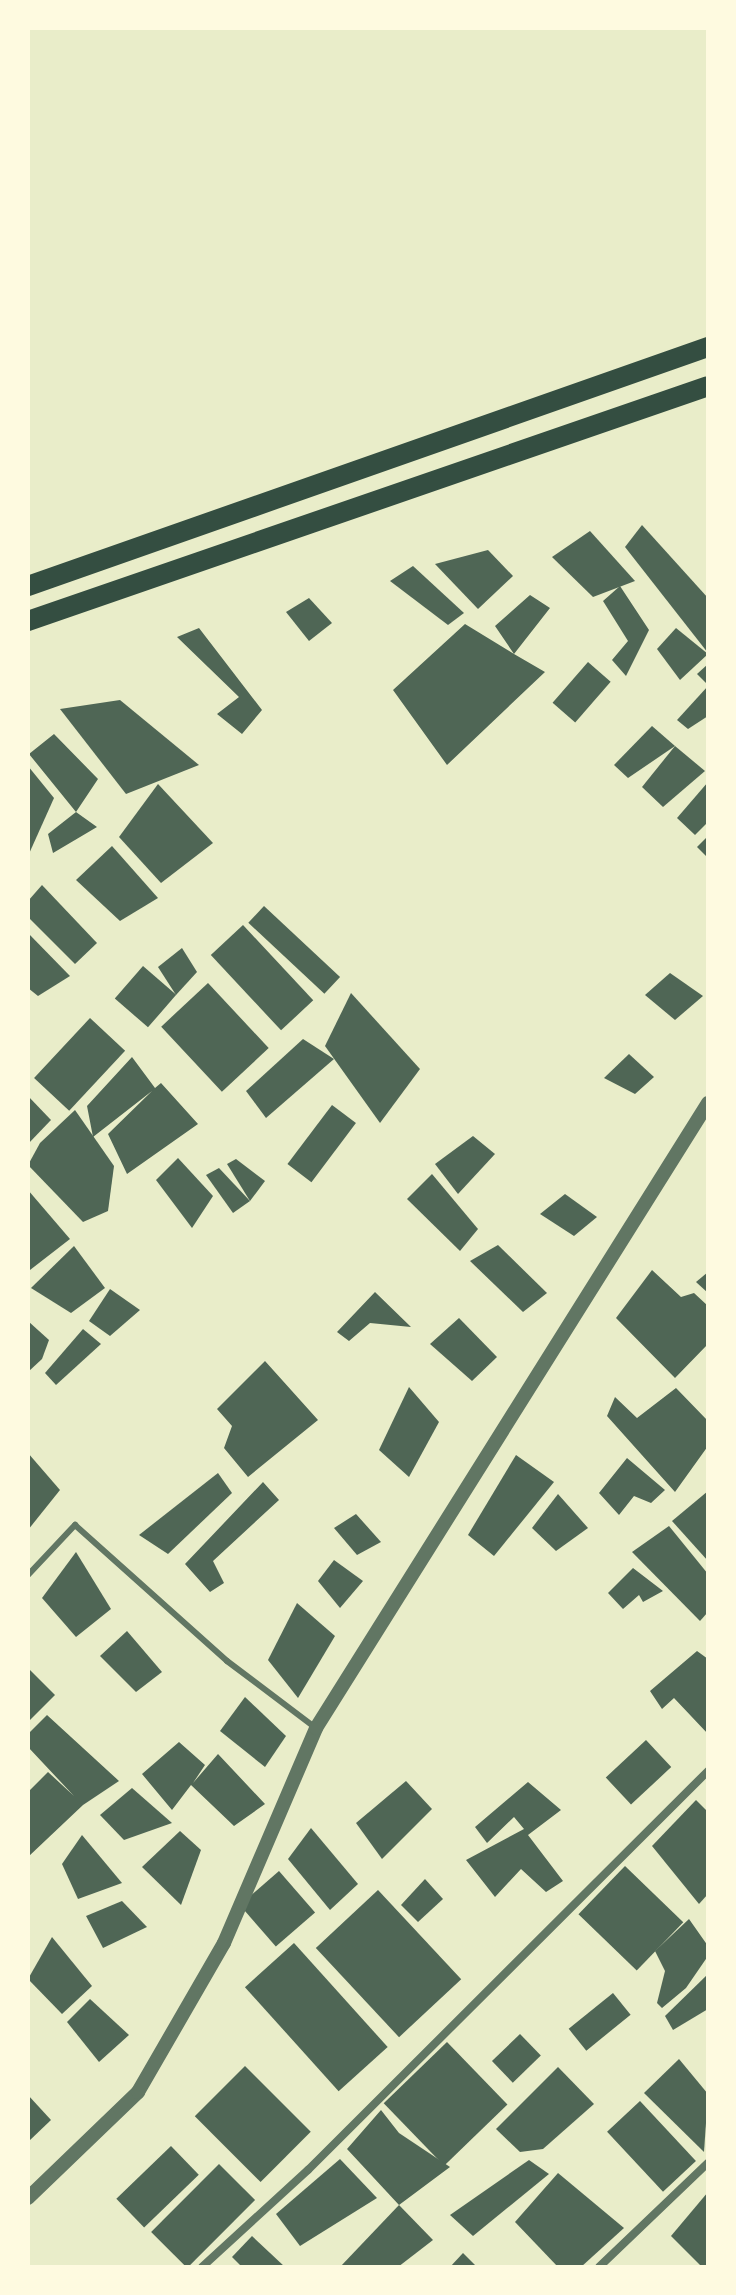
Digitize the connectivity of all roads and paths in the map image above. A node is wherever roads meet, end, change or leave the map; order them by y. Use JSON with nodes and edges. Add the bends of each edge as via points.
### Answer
{"nodes":[{"id":1,"x":708,"y":347,"type":"edge"},
{"id":2,"x":708,"y":386,"type":"edge"},
{"id":3,"x":28,"y":586,"type":"edge"},
{"id":4,"x":28,"y":621,"type":"edge"},
{"id":5,"x":708,"y":1103,"type":"edge"},
{"id":6,"x":28,"y":1575,"type":"edge"},
{"id":7,"x":316,"y":1728,"type":"junction"},
{"id":8,"x":708,"y":1771,"type":"edge"},
{"id":9,"x":708,"y":2163,"type":"edge"},
{"id":10,"x":28,"y":2198,"type":"edge"},
{"id":11,"x":202,"y":2267,"type":"edge"},
{"id":12,"x":599,"y":2267,"type":"edge"}],
"edges":[{"from":1,"to":3,"type":"main road"},
{"from":2,"to":4,"type":"main road"},
{"from":5,"to":7,"type":"street"},
{"from":6,"to":7,"type":"lane","via":[[75,1525],[227,1661]]},
{"from":7,"to":10,"type":"street","via":[[224,1943],[138,2092]]},
{"from":8,"to":11,"type":"street","via":[[308,2170]]},
{"from":9,"to":12,"type":"street"}]}
